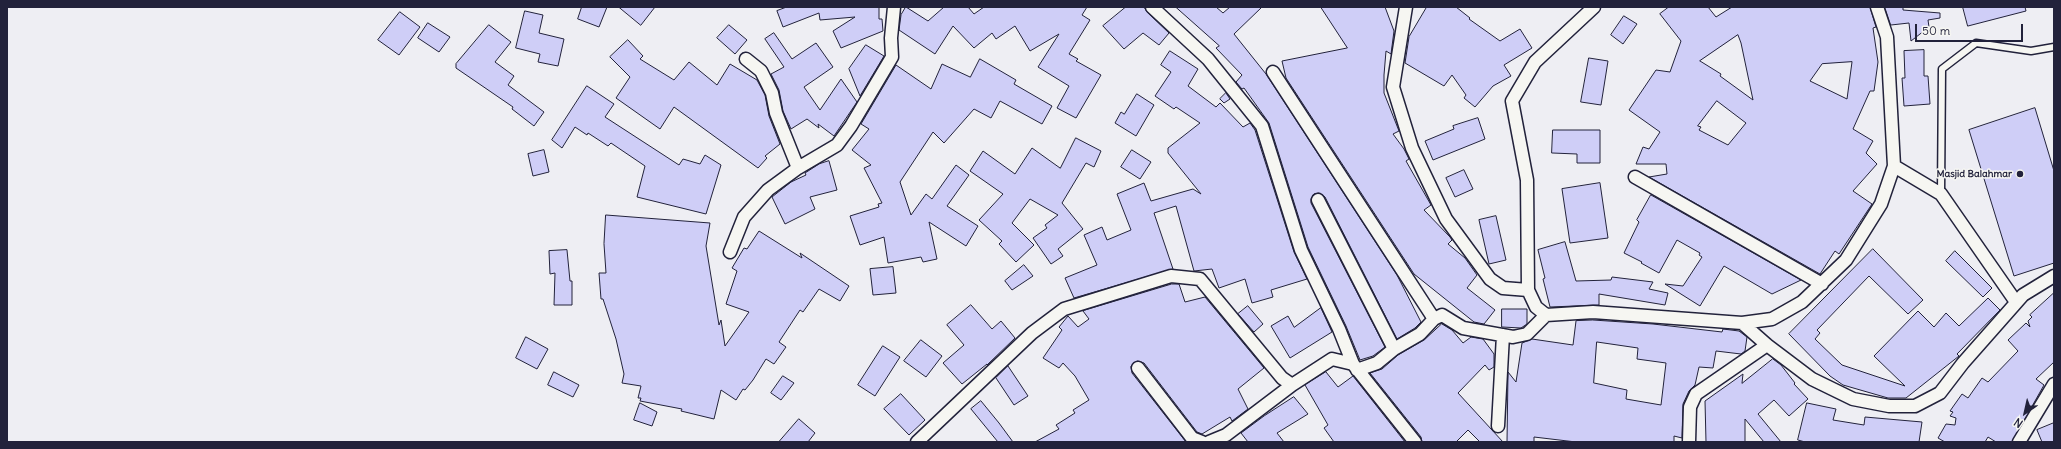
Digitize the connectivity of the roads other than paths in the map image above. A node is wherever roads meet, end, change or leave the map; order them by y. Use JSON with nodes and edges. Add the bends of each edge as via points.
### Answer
{"nodes":[{"id":1,"x":894,"y":7,"type":"edge"},
{"id":2,"x":1152,"y":7,"type":"edge"},
{"id":3,"x":1406,"y":7,"type":"edge"},
{"id":4,"x":1594,"y":7,"type":"edge"},
{"id":5,"x":1877,"y":7,"type":"edge"},
{"id":6,"x":2054,"y":47,"type":"edge"},
{"id":7,"x":746,"y":59,"type":"dead end"},
{"id":8,"x":1273,"y":72,"type":"dead end"},
{"id":9,"x":1894,"y":166,"type":"junction"},
{"id":10,"x":798,"y":168,"type":"junction"},
{"id":11,"x":1635,"y":177,"type":"dead end"},
{"id":12,"x":1941,"y":194,"type":"junction"},
{"id":13,"x":1318,"y":200,"type":"dead end"},
{"id":14,"x":730,"y":252,"type":"dead end"},
{"id":15,"x":2054,"y":276,"type":"edge"},
{"id":16,"x":1822,"y":284,"type":"junction"},
{"id":17,"x":1528,"y":290,"type":"junction"},
{"id":18,"x":2016,"y":302,"type":"junction"},
{"id":19,"x":1546,"y":315,"type":"junction"},
{"id":20,"x":1434,"y":319,"type":"junction"},
{"id":21,"x":1742,"y":323,"type":"junction"},
{"id":22,"x":1503,"y":335,"type":"junction"},
{"id":23,"x":1767,"y":345,"type":"junction"},
{"id":24,"x":1394,"y":349,"type":"junction"},
{"id":25,"x":1355,"y":367,"type":"junction"},
{"id":26,"x":1138,"y":368,"type":"dead end"},
{"id":27,"x":2054,"y":384,"type":"edge"},
{"id":28,"x":1292,"y":385,"type":"junction"},
{"id":29,"x":1498,"y":426,"type":"dead end"},
{"id":30,"x":917,"y":442,"type":"edge"},
{"id":31,"x":1202,"y":442,"type":"edge"},
{"id":32,"x":1209,"y":442,"type":"edge"},
{"id":33,"x":1415,"y":442,"type":"edge"},
{"id":34,"x":1688,"y":442,"type":"edge"},
{"id":35,"x":2019,"y":442,"type":"edge"}],
"edges":[{"from":1,"to":10,"type":"street","via":[[892,57],[851,126],[837,145]]},
{"from":2,"to":25,"type":"street","via":[[1208,59],[1262,126],[1301,250]]},
{"from":3,"to":17,"type":"street","via":[[1393,87],[1412,148],[1446,219],[1490,279],[1503,288]]},
{"from":4,"to":17,"type":"street","via":[[1535,62],[1512,101],[1527,180]]},
{"from":5,"to":9,"type":"street","via":[[1888,37]]},
{"from":6,"to":12,"type":"lane","via":[[2031,51],[1976,43],[1942,69]]},
{"from":7,"to":10,"type":"street","via":[[761,71],[772,94],[776,113]]},
{"from":8,"to":20,"type":"street"},
{"from":9,"to":12,"type":"street"},
{"from":9,"to":16,"type":"street","via":[[1881,204],[1846,260]]},
{"from":10,"to":14,"type":"street","via":[[768,190],[744,217]]},
{"from":11,"to":16,"type":"street"},
{"from":12,"to":18,"type":"street"},
{"from":13,"to":24,"type":"street"},
{"from":15,"to":18,"type":"street"},
{"from":16,"to":21,"type":"street","via":[[1802,302],[1772,319]]},
{"from":17,"to":19,"type":"street","via":[[1536,307]]},
{"from":18,"to":23,"type":"street","via":[[1940,392],[1915,406],[1889,406],[1853,399],[1812,379]]},
{"from":19,"to":21,"type":"street","via":[[1593,312]]},
{"from":19,"to":22,"type":"street","via":[[1528,334],[1513,337]]},
{"from":20,"to":22,"type":"street","via":[[1442,315],[1463,328]]},
{"from":20,"to":24,"type":"street","via":[[1420,334]]},
{"from":21,"to":23,"type":"street"},
{"from":22,"to":29,"type":"street"},
{"from":23,"to":34,"type":"street","via":[[1696,394],[1690,407]]},
{"from":24,"to":25,"type":"street","via":[[1377,364]]},
{"from":25,"to":28,"type":"street","via":[[1332,359]]},
{"from":25,"to":33,"type":"street"},
{"from":26,"to":31,"type":"street","via":[[1192,438]]},
{"from":27,"to":35,"type":"street"},
{"from":28,"to":30,"type":"street","via":[[1282,378],[1200,279],[1171,276],[1064,309],[1032,334]]},
{"from":28,"to":32,"type":"street","via":[[1226,435]]}]}
